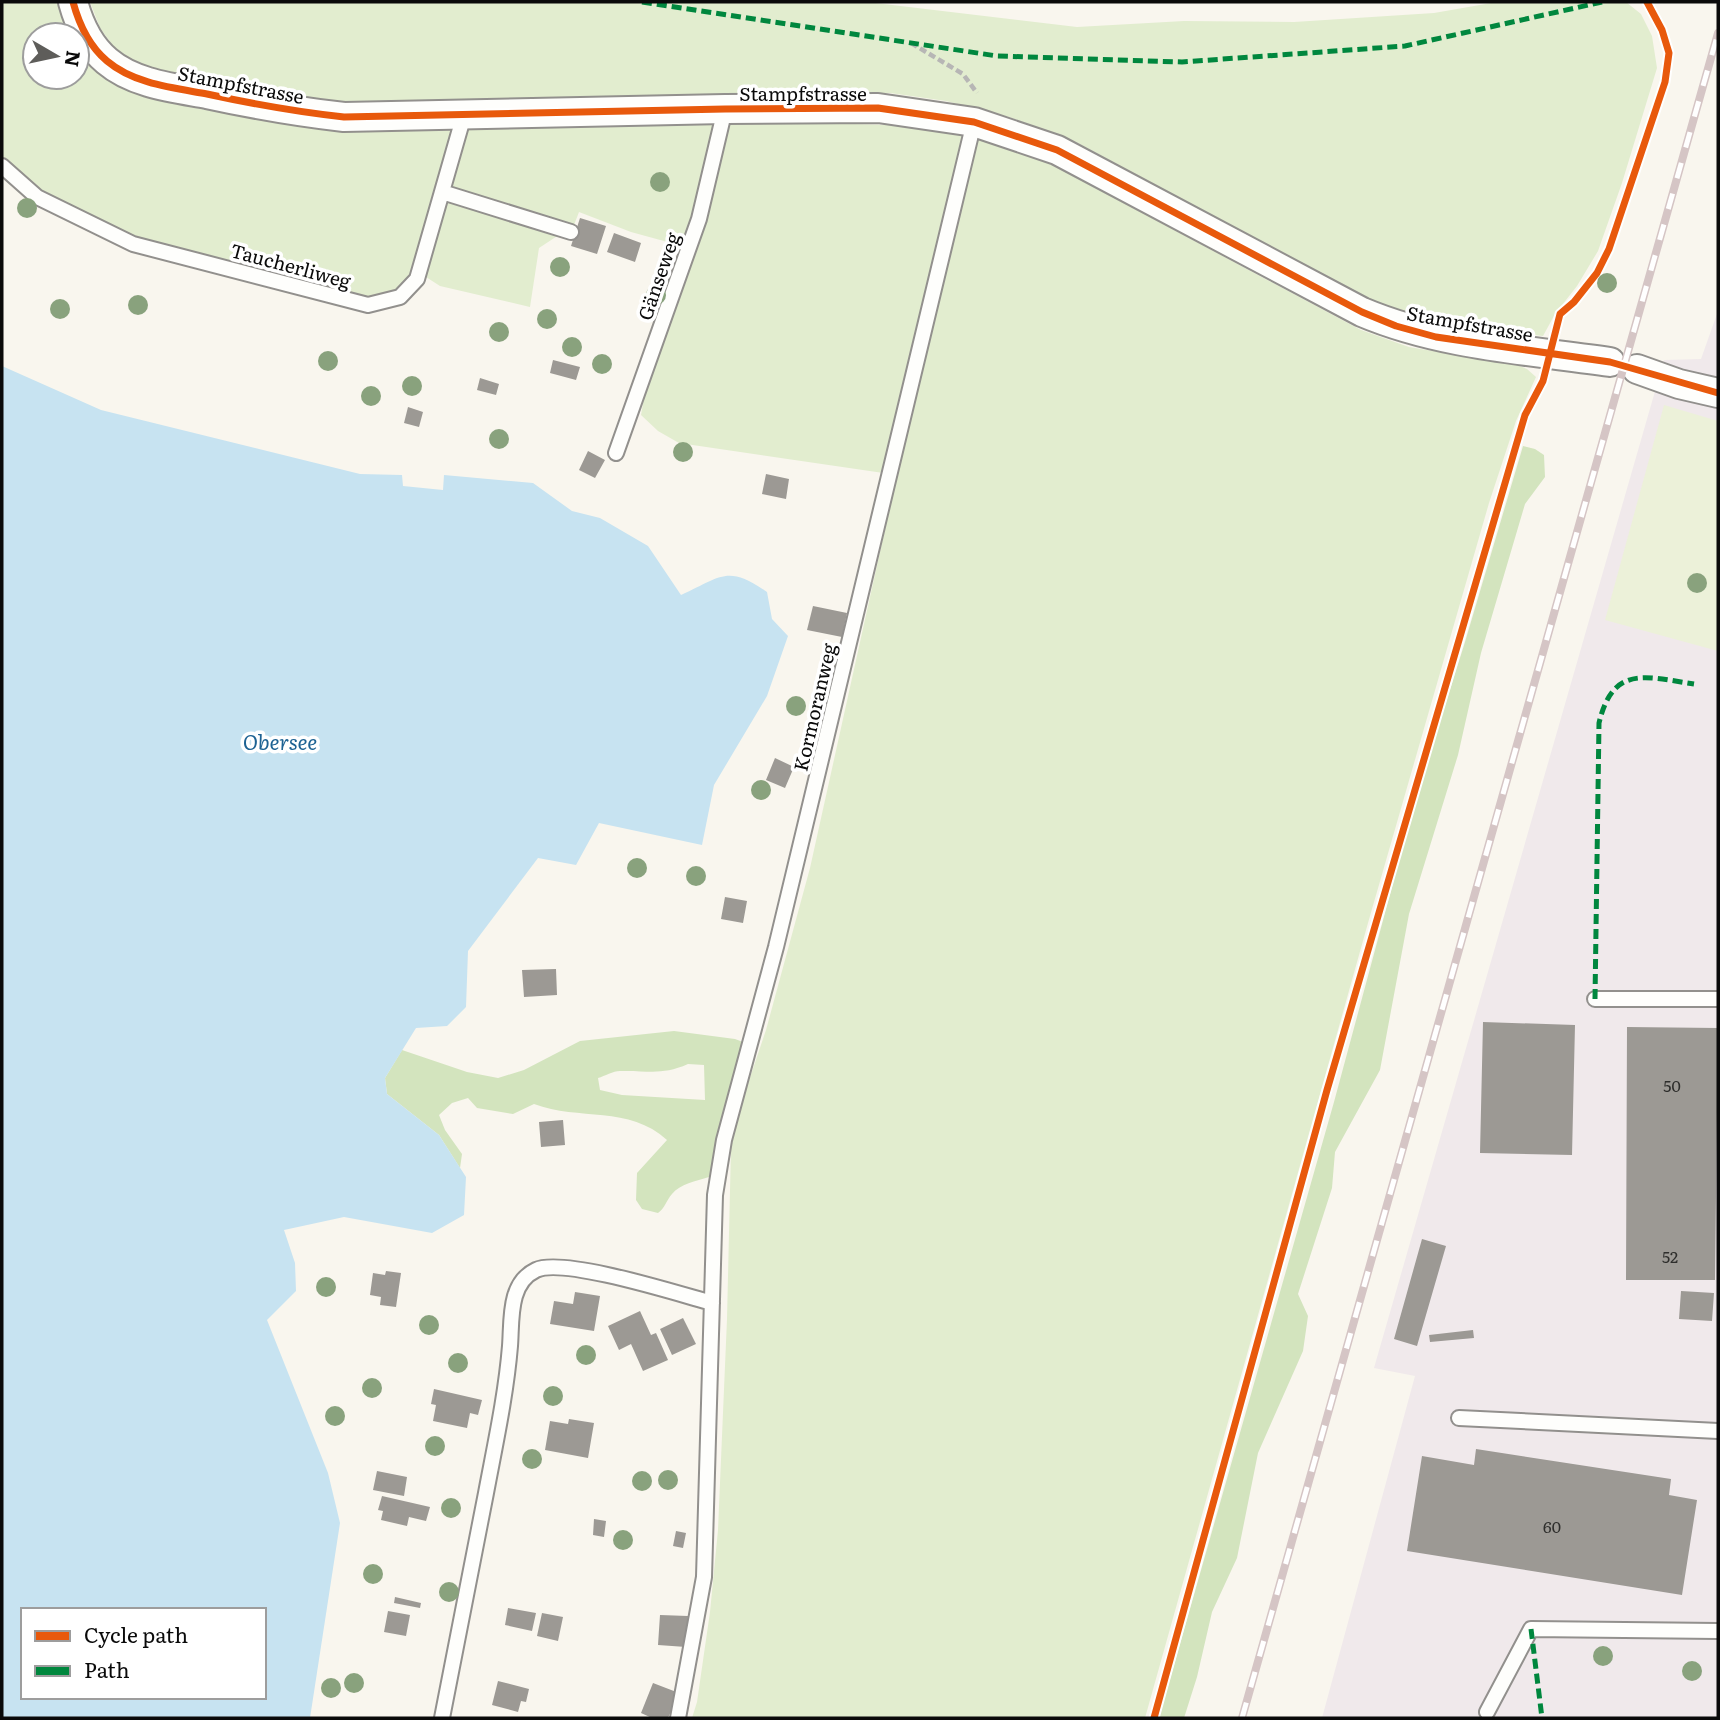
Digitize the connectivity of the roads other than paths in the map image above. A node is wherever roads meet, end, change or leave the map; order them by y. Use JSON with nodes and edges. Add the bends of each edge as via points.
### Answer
{"nodes":[{"id":1,"x":72,"y":2,"type":"edge"},
{"id":2,"x":725,"y":109,"type":"junction"},
{"id":3,"x":464,"y":115,"type":"junction"},
{"id":4,"x":974,"y":122,"type":"junction"},
{"id":5,"x":2,"y":166,"type":"edge"},
{"id":6,"x":442,"y":192,"type":"junction"},
{"id":7,"x":571,"y":232,"type":"dead end"},
{"id":8,"x":1609,"y":362,"type":"dead end"},
{"id":9,"x":1637,"y":369,"type":"dead end"},
{"id":10,"x":1718,"y":393,"type":"edge"},
{"id":11,"x":616,"y":453,"type":"dead end"},
{"id":12,"x":1595,"y":999,"type":"dead end"},
{"id":13,"x":1718,"y":999,"type":"edge"},
{"id":14,"x":712,"y":1303,"type":"junction"},
{"id":15,"x":1458,"y":1418,"type":"dead end"},
{"id":16,"x":1718,"y":1431,"type":"edge"},
{"id":17,"x":1718,"y":1631,"type":"edge"},
{"id":18,"x":1488,"y":1712,"type":"dead end"},
{"id":19,"x":442,"y":1718,"type":"edge"},
{"id":20,"x":678,"y":1718,"type":"edge"}],
"edges":[{"from":1,"to":3,"type":"street","name":"Stampfstrasse","via":[[97,52],[150,83],[344,117]]},
{"from":2,"to":3,"type":"street","name":"Stampfstrasse"},
{"from":2,"to":4,"type":"street","name":"Stampfstrasse","via":[[878,108]]},
{"from":2,"to":11,"type":"lane","name":"Gänseweg","via":[[699,219]]},
{"from":3,"to":6,"type":"lane","name":"Taucherliweg"},
{"from":4,"to":8,"type":"street","name":"Stampfstrasse","via":[[1057,150],[1396,326],[1436,337]]},
{"from":4,"to":14,"type":"lane","name":"Kormoranweg","via":[[776,947],[724,1140],[715,1195]]},
{"from":5,"to":6,"type":"lane","name":"Taucherliweg","via":[[37,197],[133,244],[368,305],[400,297],[417,279]]},
{"from":6,"to":7,"type":"lane"},
{"from":9,"to":10,"type":"street"},
{"from":12,"to":13,"type":"lane"},
{"from":14,"to":19,"type":"lane","via":[[560,1267],[537,1269],[521,1282],[513,1299],[499,1425]]},
{"from":14,"to":20,"type":"lane","name":"Kormoranweg","via":[[704,1577]]},
{"from":15,"to":16,"type":"lane"},
{"from":17,"to":18,"type":"lane","via":[[1531,1629]]}]}
